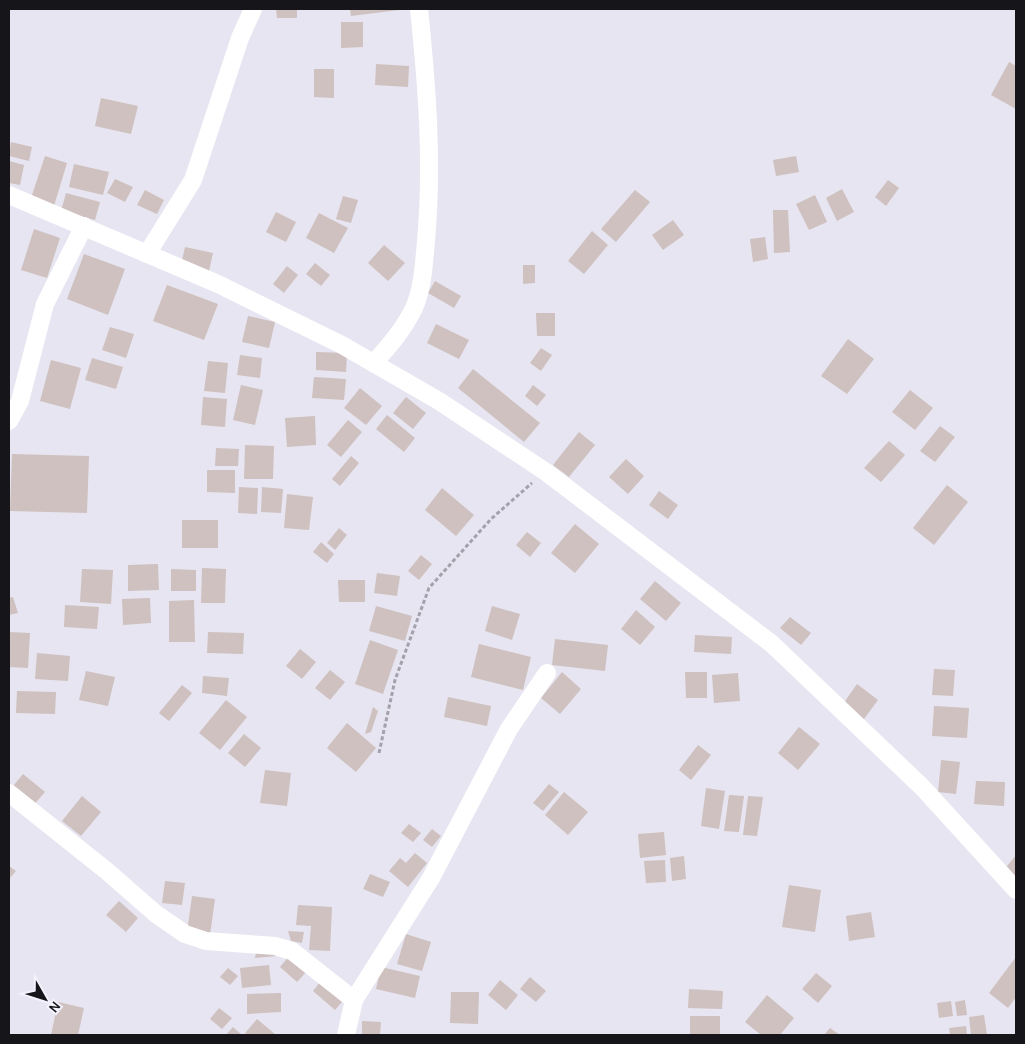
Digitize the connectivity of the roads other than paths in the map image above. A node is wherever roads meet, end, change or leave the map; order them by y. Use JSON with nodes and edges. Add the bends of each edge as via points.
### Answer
{"nodes":[{"id":1,"x":252,"y":9,"type":"edge"},
{"id":2,"x":419,"y":9,"type":"edge"},
{"id":3,"x":9,"y":195,"type":"edge"},
{"id":4,"x":84,"y":226,"type":"junction"},
{"id":5,"x":148,"y":254,"type":"junction"},
{"id":6,"x":374,"y":363,"type":"junction"},
{"id":7,"x":9,"y":421,"type":"edge"},
{"id":8,"x":547,"y":673,"type":"dead end"},
{"id":9,"x":9,"y":793,"type":"edge"},
{"id":10,"x":1016,"y":890,"type":"edge"},
{"id":11,"x":354,"y":1000,"type":"junction"},
{"id":12,"x":346,"y":1035,"type":"edge"}],
"edges":[{"from":1,"to":5,"type":"street","via":[[193,180]]},
{"from":2,"to":6,"type":"street","via":[[430,150],[422,277],[414,307],[400,332]]},
{"from":3,"to":4,"type":"street"},
{"from":4,"to":5,"type":"street"},
{"from":4,"to":7,"type":"street","via":[[45,304],[23,392]]},
{"from":5,"to":6,"type":"street","via":[[227,289]]},
{"from":6,"to":10,"type":"street","via":[[439,401],[546,472],[772,644],[922,787]]},
{"from":8,"to":11,"type":"street","via":[[509,729],[431,878]]},
{"from":9,"to":11,"type":"street","via":[[156,914],[185,934],[206,941],[292,950]]},
{"from":11,"to":12,"type":"street"}]}
